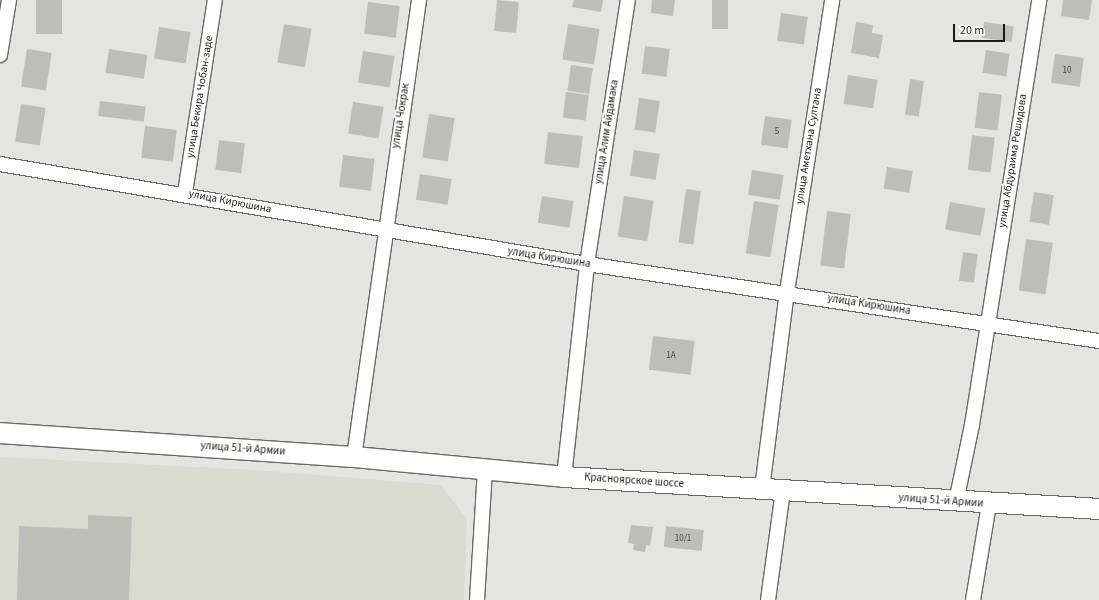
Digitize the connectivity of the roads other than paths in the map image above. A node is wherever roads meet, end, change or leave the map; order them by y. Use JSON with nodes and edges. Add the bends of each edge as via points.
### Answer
{"nodes":[{"id":1,"x":9,"y":0,"type":"edge"},
{"id":2,"x":215,"y":0,"type":"edge"},
{"id":3,"x":419,"y":0,"type":"edge"},
{"id":4,"x":628,"y":0,"type":"edge"},
{"id":5,"x":832,"y":0,"type":"edge"},
{"id":6,"x":1039,"y":0,"type":"edge"},
{"id":7,"x":0,"y":55,"type":"edge"},
{"id":8,"x":0,"y":164,"type":"edge"},
{"id":9,"x":185,"y":193,"type":"junction"},
{"id":10,"x":384,"y":232,"type":"junction"},
{"id":11,"x":587,"y":264,"type":"junction"},
{"id":12,"x":787,"y":292,"type":"junction"},
{"id":13,"x":987,"y":322,"type":"junction"},
{"id":14,"x":1099,"y":341,"type":"edge"},
{"id":15,"x":0,"y":433,"type":"edge"},
{"id":16,"x":354,"y":458,"type":"junction"},
{"id":17,"x":485,"y":471,"type":"junction"},
{"id":18,"x":564,"y":477,"type":"junction"},
{"id":19,"x":762,"y":489,"type":"junction"},
{"id":20,"x":784,"y":491,"type":"junction"},
{"id":21,"x":956,"y":502,"type":"junction"},
{"id":22,"x":989,"y":504,"type":"junction"},
{"id":23,"x":1099,"y":509,"type":"edge"},
{"id":24,"x":476,"y":600,"type":"edge"},
{"id":25,"x":768,"y":600,"type":"edge"},
{"id":26,"x":973,"y":600,"type":"edge"}],
"edges":[{"from":1,"to":7,"type":"street"},
{"from":2,"to":9,"type":"street","name":"улица Бекира Чобан-заде"},
{"from":3,"to":10,"type":"street","name":"улица Чокрак"},
{"from":4,"to":11,"type":"street","name":"улица Алим Айдамака"},
{"from":5,"to":12,"type":"street","name":"улица Аметхана Султана"},
{"from":6,"to":13,"type":"street","name":"улица Абдураима Решидова"},
{"from":8,"to":9,"type":"street","name":"улица Кирюшина"},
{"from":9,"to":10,"type":"street","name":"улица Кирюшина"},
{"from":10,"to":11,"type":"street","name":"улица Кирюшина"},
{"from":10,"to":16,"type":"street","name":"улица Чокрак"},
{"from":11,"to":12,"type":"street","name":"улица Кирюшина"},
{"from":11,"to":18,"type":"street","name":"улица Алим Айдамака"},
{"from":12,"to":13,"type":"street","name":"улица Кирюшина"},
{"from":12,"to":19,"type":"street","name":"улица Аметхана Султана"},
{"from":13,"to":14,"type":"street","name":"улица Кирюшина"},
{"from":13,"to":21,"type":"street","name":"улица Абдураима Решидова","via":[[972,425]]},
{"from":15,"to":16,"type":"main road","name":"улица 51-й Армии"},
{"from":16,"to":17,"type":"main road","name":"улица 51-й Армии"},
{"from":17,"to":18,"type":"main road","name":"Красноярское шоссе"},
{"from":17,"to":24,"type":"street"},
{"from":18,"to":19,"type":"main road","name":"Красноярское шоссе"},
{"from":19,"to":20,"type":"main road","name":"Красноярское шоссе"},
{"from":20,"to":21,"type":"main road","name":"улица 51-й Армии"},
{"from":20,"to":25,"type":"street"},
{"from":21,"to":22,"type":"main road","name":"улица 51-й Армии"},
{"from":22,"to":23,"type":"main road","name":"улица 51-й Армии"},
{"from":22,"to":26,"type":"street"}]}
